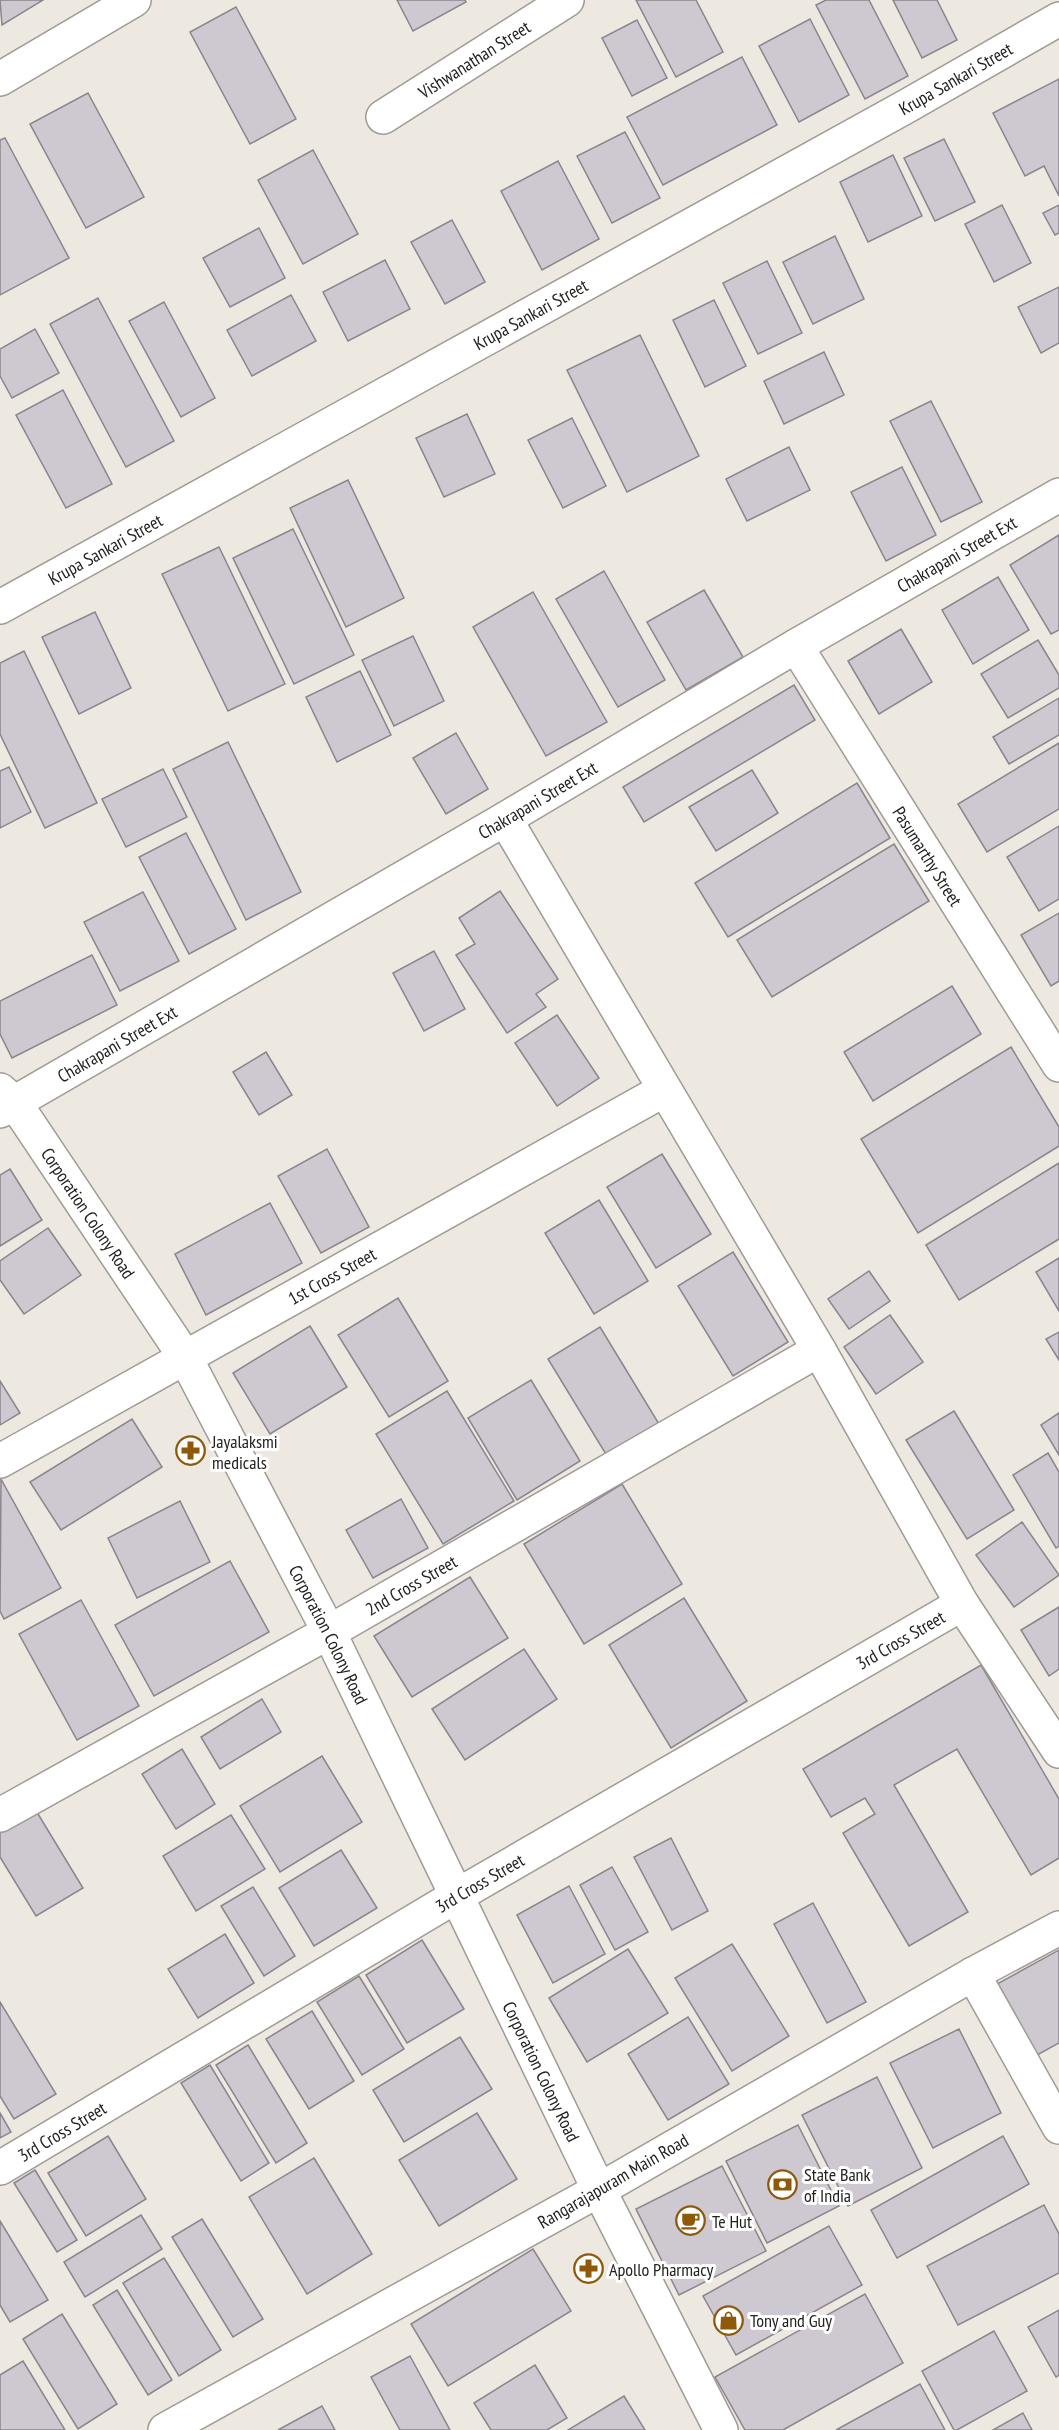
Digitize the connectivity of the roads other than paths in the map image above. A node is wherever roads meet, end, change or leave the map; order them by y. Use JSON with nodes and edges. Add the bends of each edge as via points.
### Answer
{"nodes":[{"id":1,"x":134,"y":0,"type":"edge"},
{"id":2,"x":567,"y":0,"type":"edge"},
{"id":3,"x":1059,"y":19,"type":"edge"},
{"id":4,"x":0,"y":79,"type":"edge"},
{"id":5,"x":383,"y":117,"type":"dead end"},
{"id":6,"x":1059,"y":495,"type":"edge"},
{"id":7,"x":0,"y":607,"type":"edge"},
{"id":8,"x":796,"y":646,"type":"junction"},
{"id":9,"x":506,"y":819,"type":"junction"},
{"id":10,"x":1059,"y":1065,"type":"edge"},
{"id":11,"x":664,"y":1090,"type":"junction"},
{"id":12,"x":5,"y":1102,"type":"edge"},
{"id":13,"x":819,"y":1350,"type":"junction"},
{"id":14,"x":185,"y":1357,"type":"junction"},
{"id":15,"x":0,"y":1461,"type":"edge"},
{"id":16,"x":962,"y":1604,"type":"junction"},
{"id":17,"x":329,"y":1632,"type":"junction"},
{"id":18,"x":1059,"y":1751,"type":"edge"},
{"id":19,"x":0,"y":1815,"type":"edge"},
{"id":20,"x":458,"y":1895,"type":"junction"},
{"id":21,"x":1059,"y":1928,"type":"edge"},
{"id":22,"x":973,"y":1974,"type":"junction"},
{"id":23,"x":1059,"y":2127,"type":"edge"},
{"id":24,"x":0,"y":2168,"type":"edge"},
{"id":25,"x":599,"y":2190,"type":"junction"},
{"id":26,"x":165,"y":2430,"type":"edge"},
{"id":27,"x":722,"y":2430,"type":"edge"}],
"edges":[{"from":1,"to":4,"type":"street"},
{"from":2,"to":5,"type":"street","name":"Vishwanathan Street"},
{"from":3,"to":7,"type":"street","name":"Krupa Sankari Street"},
{"from":6,"to":8,"type":"street","name":"Chakrapani Street Ext"},
{"from":8,"to":9,"type":"street","name":"Chakrapani Street Ext"},
{"from":8,"to":10,"type":"street","name":"Pasumarthy Street"},
{"from":9,"to":11,"type":"street"},
{"from":9,"to":12,"type":"street","name":"Chakrapani Street Ext"},
{"from":11,"to":13,"type":"street"},
{"from":11,"to":14,"type":"street","name":"1st Cross Street"},
{"from":12,"to":14,"type":"street","name":"Corporation Colony Road"},
{"from":13,"to":16,"type":"street"},
{"from":13,"to":17,"type":"street","name":"2nd Cross Street"},
{"from":14,"to":15,"type":"street","name":"1st Cross Street"},
{"from":14,"to":17,"type":"street","name":"Corporation Colony Road"},
{"from":16,"to":18,"type":"street"},
{"from":16,"to":20,"type":"street","name":"3rd Cross Street"},
{"from":17,"to":19,"type":"street","name":"2nd Cross Street"},
{"from":17,"to":20,"type":"street","name":"Corporation Colony Road"},
{"from":20,"to":24,"type":"street","name":"3rd Cross Street"},
{"from":20,"to":25,"type":"street","name":"Corporation Colony Road"},
{"from":21,"to":22,"type":"street","name":"Rangarajapuram Main Road"},
{"from":22,"to":23,"type":"street"},
{"from":22,"to":25,"type":"street","name":"Rangarajapuram Main Road"},
{"from":25,"to":26,"type":"street","name":"Rangarajapuram Main Road"},
{"from":25,"to":27,"type":"street","name":"Corporation Colony Road"}]}
